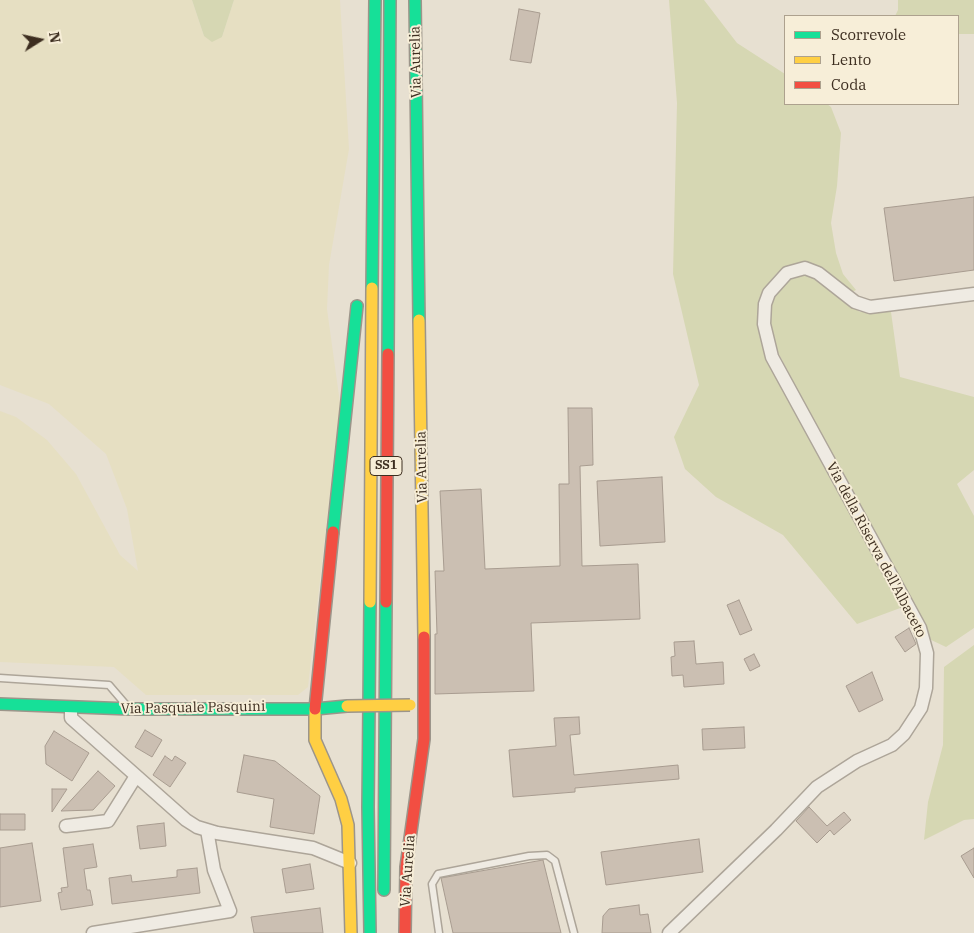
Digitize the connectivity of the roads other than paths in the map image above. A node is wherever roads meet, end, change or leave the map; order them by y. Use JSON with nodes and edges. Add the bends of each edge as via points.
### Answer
{"nodes":[{"id":1,"x":374,"y":0,"type":"edge"},
{"id":2,"x":390,"y":0,"type":"edge"},
{"id":3,"x":414,"y":0,"type":"edge"},
{"id":4,"x":373,"y":169,"type":"junction"},
{"id":5,"x":361,"y":237,"type":"dead end"},
{"id":6,"x":974,"y":294,"type":"edge"},
{"id":7,"x":357,"y":295,"type":"dead end"},
{"id":8,"x":0,"y":678,"type":"edge"},
{"id":9,"x":0,"y":704,"type":"edge"},
{"id":10,"x":425,"y":704,"type":"junction"},
{"id":11,"x":70,"y":708,"type":"junction"},
{"id":12,"x":130,"y":709,"type":"junction"},
{"id":13,"x":315,"y":709,"type":"junction"},
{"id":14,"x":136,"y":776,"type":"junction"},
{"id":15,"x":66,"y":826,"type":"dead end"},
{"id":16,"x":207,"y":830,"type":"junction"},
{"id":17,"x":350,"y":863,"type":"junction"},
{"id":18,"x":384,"y":904,"type":"dead end"},
{"id":19,"x":93,"y":933,"type":"edge"},
{"id":20,"x":351,"y":933,"type":"edge"},
{"id":21,"x":370,"y":933,"type":"edge"},
{"id":22,"x":405,"y":933,"type":"edge"},
{"id":23,"x":439,"y":933,"type":"edge"},
{"id":24,"x":574,"y":933,"type":"edge"},
{"id":25,"x":668,"y":933,"type":"edge"}],
"edges":[{"from":1,"to":4,"type":"main road","number":"SS1"},
{"from":2,"to":18,"type":"main road","name":"Via Aurelia","number":"SS1"},
{"from":3,"to":10,"type":"main road","name":"Via Aurelia"},
{"from":4,"to":5,"type":"main road","via":[[364,200]]},
{"from":4,"to":21,"type":"main road","number":"SS1","via":[[368,797]]},
{"from":6,"to":25,"type":"street","name":"Via della Riserva dell'Albaceto","via":[[870,308],[855,302],[818,273],[805,268],[787,273],[769,293],[764,324],[772,357],[917,623],[926,648],[926,688],[916,717],[904,734],[816,787],[776,830]]},
{"from":7,"to":13,"type":"main road"},
{"from":8,"to":12,"type":"lane","via":[[109,685]]},
{"from":9,"to":11,"type":"main road","name":"Via Pasquale Pasquini"},
{"from":10,"to":13,"type":"main road","name":"Via Pasquale Pasquini","bridge":true},
{"from":10,"to":22,"type":"main road","name":"Via Aurelia","via":[[425,730],[406,867]]},
{"from":11,"to":12,"type":"main road","name":"Via Pasquale Pasquini"},
{"from":11,"to":14,"type":"street","via":[[71,718]]},
{"from":12,"to":13,"type":"main road","name":"Via Pasquale Pasquini"},
{"from":13,"to":17,"type":"main road","via":[[316,740],[339,793],[348,825]]},
{"from":14,"to":15,"type":"street","via":[[108,821]]},
{"from":14,"to":16,"type":"street","via":[[186,820]]},
{"from":16,"to":17,"type":"street","via":[[313,848]]},
{"from":16,"to":19,"type":"street","via":[[214,870],[230,911]]},
{"from":17,"to":20,"type":"main road"},
{"from":23,"to":24,"type":"lane","via":[[432,884],[438,874],[529,856],[552,857],[555,861]]}]}
